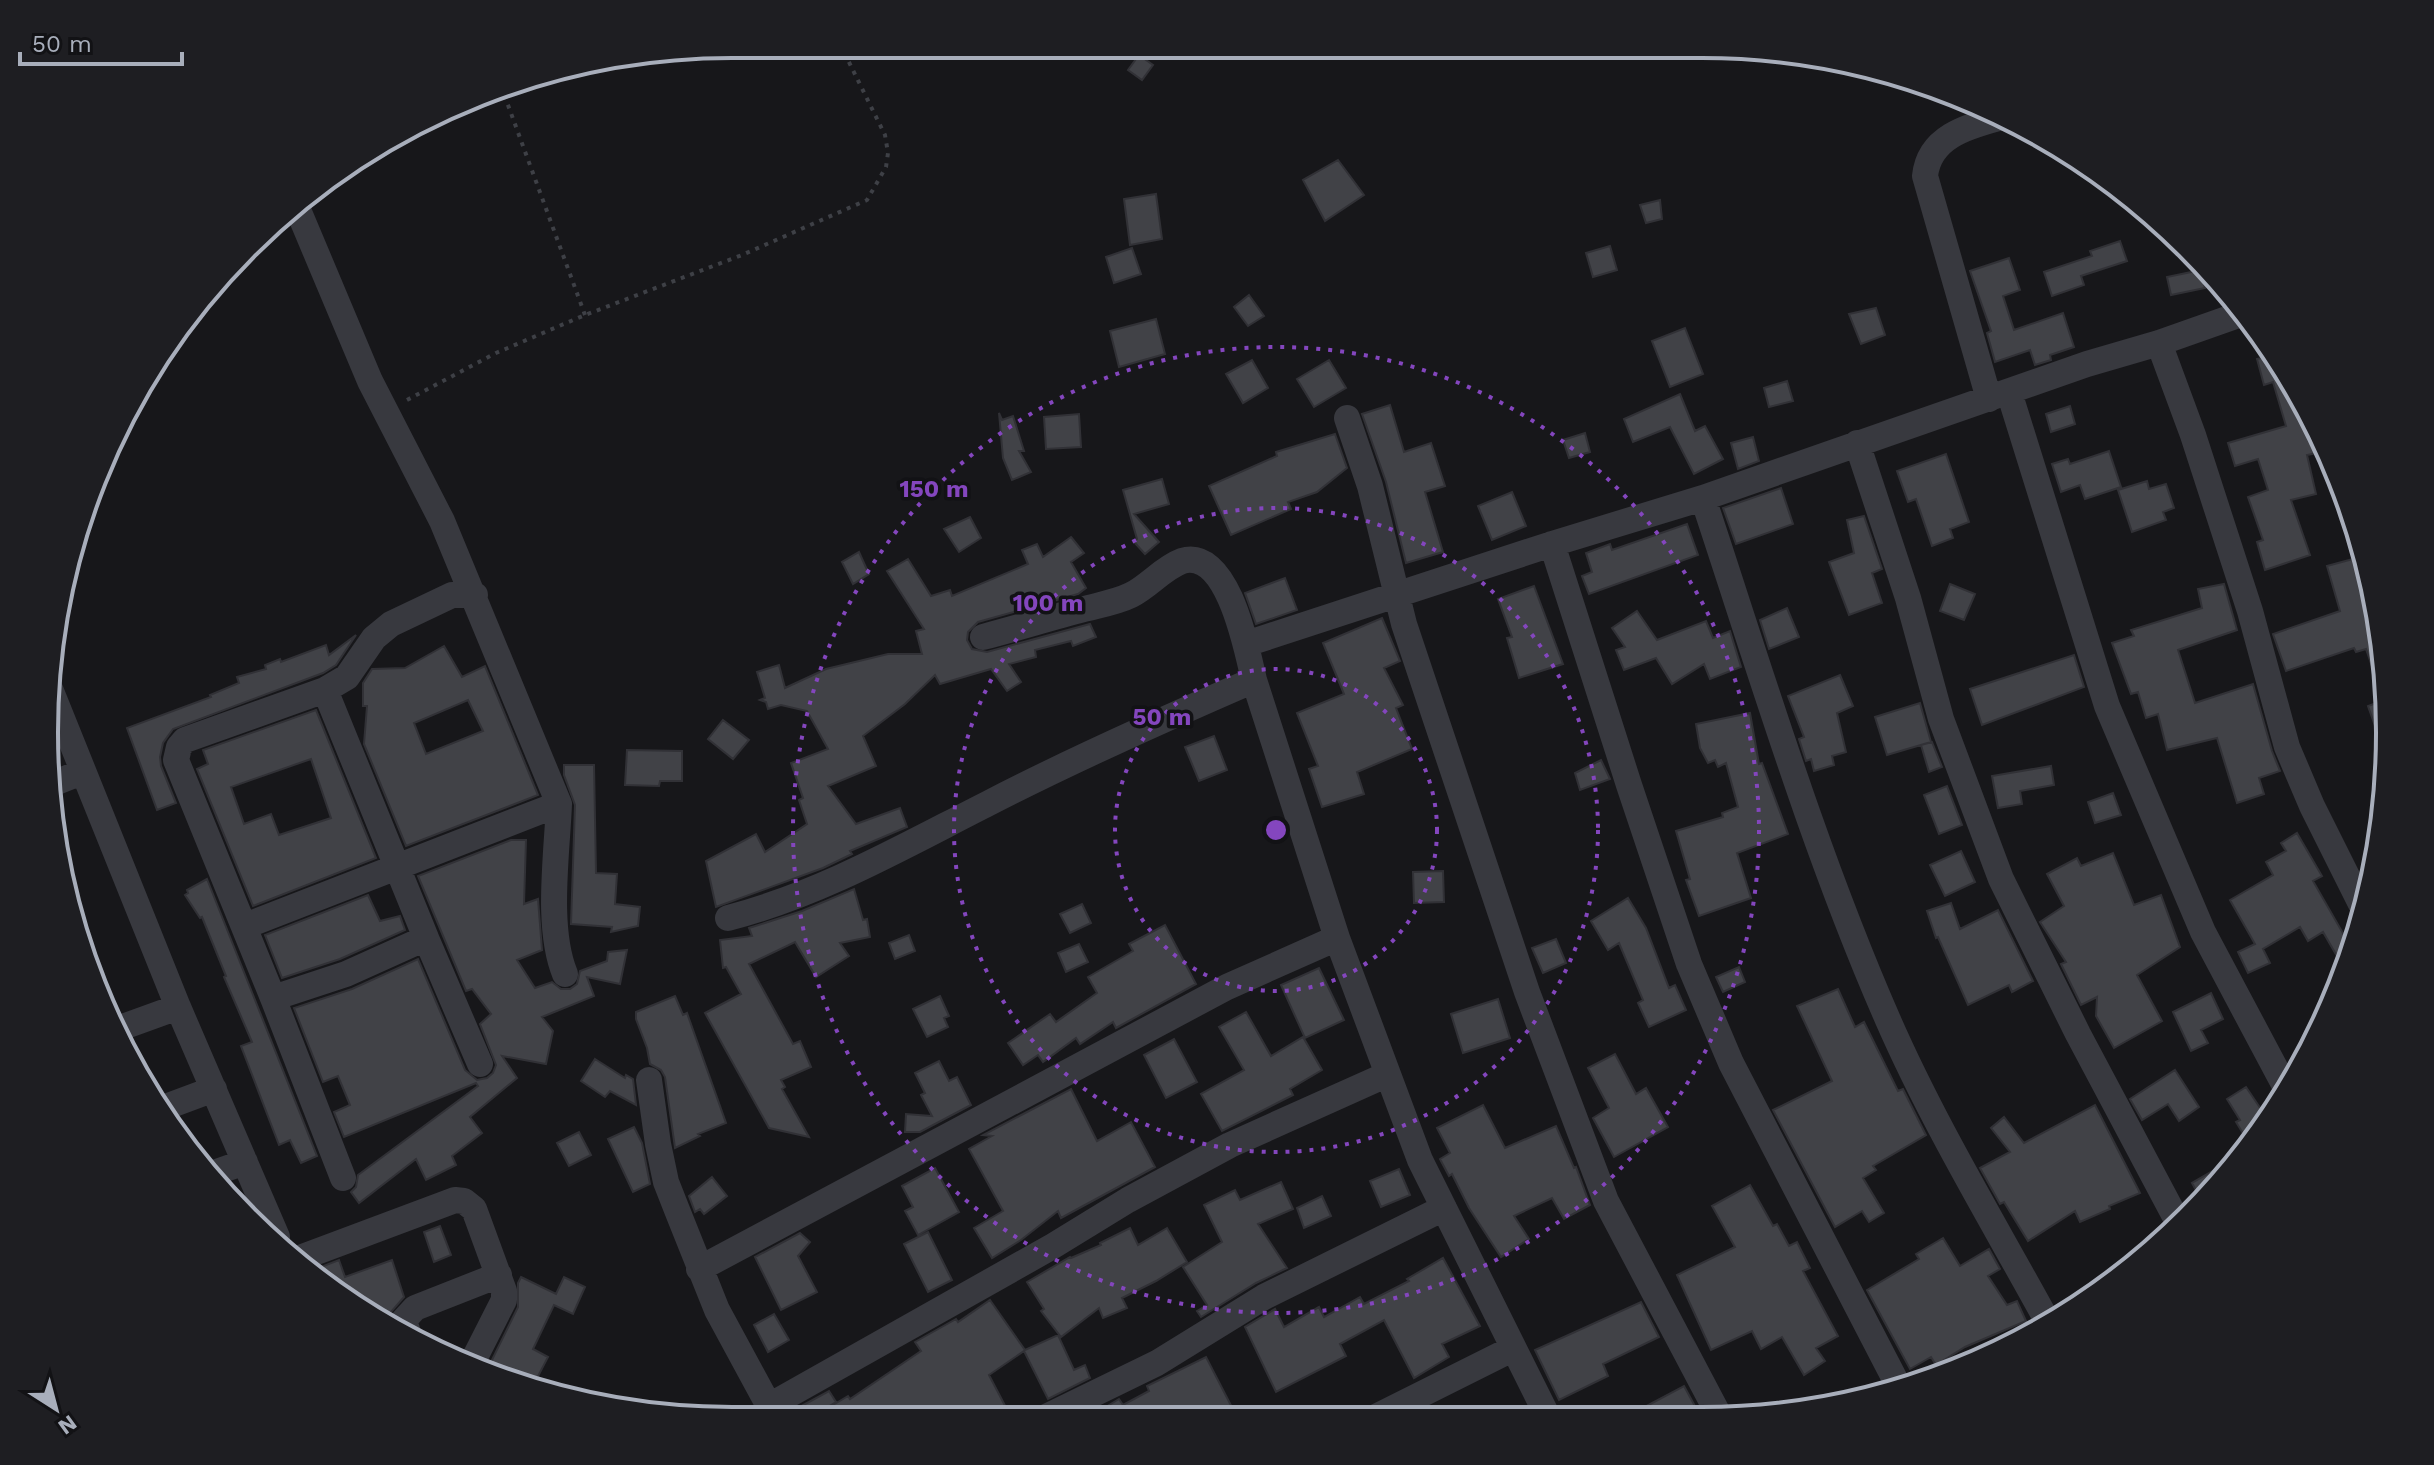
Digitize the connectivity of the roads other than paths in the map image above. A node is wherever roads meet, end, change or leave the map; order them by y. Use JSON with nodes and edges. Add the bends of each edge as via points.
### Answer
{"nodes":[{"id":1,"x":1987,"y":122,"type":"edge"},
{"id":2,"x":300,"y":215,"type":"edge"},
{"id":3,"x":2233,"y":317,"type":"edge"},
{"id":4,"x":2159,"y":343,"type":"junction"},
{"id":5,"x":1999,"y":396,"type":"junction"},
{"id":6,"x":1347,"y":418,"type":"dead end"},
{"id":7,"x":1857,"y":443,"type":"junction"},
{"id":8,"x":1703,"y":498,"type":"junction"},
{"id":9,"x":1552,"y":544,"type":"junction"},
{"id":10,"x":475,"y":595,"type":"junction"},
{"id":11,"x":1396,"y":596,"type":"junction"},
{"id":12,"x":983,"y":637,"type":"dead end"},
{"id":13,"x":1246,"y":644,"type":"junction"},
{"id":14,"x":1254,"y":680,"type":"junction"},
{"id":15,"x":325,"y":690,"type":"junction"},
{"id":16,"x":58,"y":713,"type":"edge"},
{"id":17,"x":82,"y":772,"type":"junction"},
{"id":18,"x":59,"y":781,"type":"edge"},
{"id":19,"x":559,"y":804,"type":"junction"},
{"id":20,"x":397,"y":867,"type":"junction"},
{"id":21,"x":2356,"y":894,"type":"edge"},
{"id":22,"x":728,"y":918,"type":"dead end"},
{"id":23,"x":245,"y":926,"type":"junction"},
{"id":24,"x":426,"y":938,"type":"junction"},
{"id":25,"x":1337,"y":938,"type":"junction"},
{"id":26,"x":565,"y":974,"type":"dead end"},
{"id":27,"x":273,"y":998,"type":"junction"},
{"id":28,"x":178,"y":1007,"type":"junction"},
{"id":29,"x":126,"y":1026,"type":"edge"},
{"id":30,"x":480,"y":1064,"type":"dead end"},
{"id":31,"x":1386,"y":1075,"type":"junction"},
{"id":32,"x":2281,"y":1078,"type":"edge"},
{"id":33,"x":649,"y":1080,"type":"dead end"},
{"id":34,"x":214,"y":1089,"type":"junction"},
{"id":35,"x":171,"y":1105,"type":"edge"},
{"id":36,"x":245,"y":1162,"type":"junction"},
{"id":37,"x":220,"y":1171,"type":"edge"},
{"id":38,"x":343,"y":1178,"type":"dead end"},
{"id":39,"x":1444,"y":1208,"type":"junction"},
{"id":40,"x":2173,"y":1213,"type":"edge"},
{"id":41,"x":271,"y":1224,"type":"edge"},
{"id":42,"x":307,"y":1255,"type":"edge"},
{"id":43,"x":699,"y":1269,"type":"junction"},
{"id":44,"x":499,"y":1275,"type":"junction"},
{"id":45,"x":2043,"y":1314,"type":"edge"},
{"id":46,"x":405,"y":1322,"type":"edge"},
{"id":47,"x":1512,"y":1349,"type":"junction"},
{"id":48,"x":475,"y":1356,"type":"edge"},
{"id":49,"x":1894,"y":1378,"type":"edge"},
{"id":50,"x":770,"y":1407,"type":"edge"},
{"id":51,"x":783,"y":1407,"type":"edge"},
{"id":52,"x":1067,"y":1407,"type":"edge"},
{"id":53,"x":1396,"y":1407,"type":"edge"},
{"id":54,"x":1543,"y":1407,"type":"edge"},
{"id":55,"x":1715,"y":1407,"type":"edge"}],
"edges":[{"from":1,"to":5,"type":"street","via":[[1944,141],[1926,160],[1925,176]]},
{"from":2,"to":10,"type":"street","via":[[356,349]]},
{"from":3,"to":4,"type":"street"},
{"from":4,"to":5,"type":"street"},
{"from":4,"to":21,"type":"street","via":[[2245,597],[2287,747]]},
{"from":5,"to":7,"type":"street"},
{"from":5,"to":32,"type":"street","via":[[2107,706],[2203,932]]},
{"from":6,"to":11,"type":"street","via":[[1370,486]]},
{"from":7,"to":8,"type":"street"},
{"from":7,"to":40,"type":"street","via":[[1941,719],[2001,879]]},
{"from":8,"to":9,"type":"street"},
{"from":8,"to":45,"type":"street","via":[[1811,825],[1888,1020],[1931,1111]]},
{"from":9,"to":11,"type":"street"},
{"from":9,"to":49,"type":"street","via":[[1689,964],[1731,1063]]},
{"from":10,"to":15,"type":"street","via":[[452,595],[391,624],[374,638],[347,677]]},
{"from":10,"to":19,"type":"street"},
{"from":11,"to":13,"type":"street"},
{"from":11,"to":55,"type":"street","via":[[1527,992],[1606,1201]]},
{"from":12,"to":13,"type":"street","via":[[1131,595],[1173,565],[1196,559],[1212,568],[1230,597]]},
{"from":13,"to":14,"type":"street"},
{"from":14,"to":22,"type":"street","via":[[1118,738],[849,875]]},
{"from":14,"to":25,"type":"street"},
{"from":15,"to":20,"type":"street"},
{"from":15,"to":23,"type":"street","via":[[185,740],[179,747],[176,760],[187,790]]},
{"from":16,"to":17,"type":"street"},
{"from":17,"to":18,"type":"street"},
{"from":17,"to":28,"type":"street"},
{"from":19,"to":20,"type":"street"},
{"from":19,"to":26,"type":"street","via":[[554,918]]},
{"from":20,"to":23,"type":"street"},
{"from":20,"to":24,"type":"street"},
{"from":23,"to":27,"type":"street"},
{"from":24,"to":27,"type":"street","via":[[346,974]]},
{"from":24,"to":30,"type":"street"},
{"from":25,"to":31,"type":"street"},
{"from":25,"to":43,"type":"street","via":[[1227,987]]},
{"from":27,"to":38,"type":"street"},
{"from":28,"to":29,"type":"street"},
{"from":28,"to":34,"type":"street"},
{"from":31,"to":39,"type":"street"},
{"from":31,"to":51,"type":"street","via":[[1218,1151],[1128,1200]]},
{"from":33,"to":43,"type":"street","via":[[666,1182]]},
{"from":34,"to":35,"type":"street"},
{"from":34,"to":36,"type":"street"},
{"from":36,"to":37,"type":"street"},
{"from":36,"to":41,"type":"street"},
{"from":39,"to":47,"type":"street"},
{"from":39,"to":52,"type":"street","via":[[1264,1297],[1157,1363]]},
{"from":42,"to":44,"type":"street","via":[[455,1200],[474,1209]]},
{"from":43,"to":50,"type":"street"},
{"from":44,"to":46,"type":"street","via":[[415,1308]]},
{"from":44,"to":48,"type":"street","via":[[504,1300]]},
{"from":47,"to":53,"type":"street"},
{"from":47,"to":54,"type":"street"}]}
